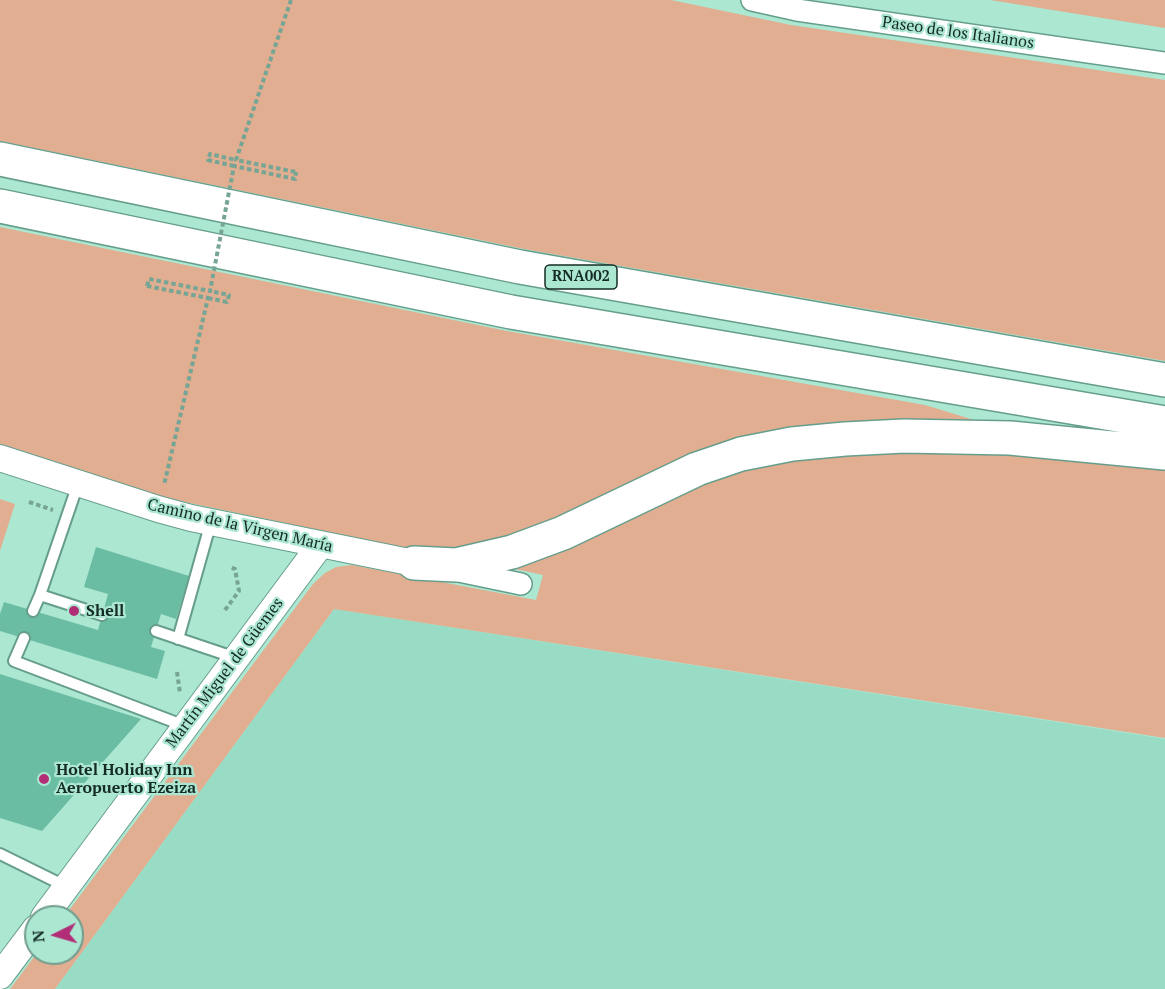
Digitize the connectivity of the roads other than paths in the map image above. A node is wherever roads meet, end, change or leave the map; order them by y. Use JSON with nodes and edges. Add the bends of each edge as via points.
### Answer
{"nodes":[{"id":1,"x":752,"y":0,"type":"edge"},
{"id":2,"x":797,"y":5,"type":"edge"},
{"id":3,"x":1165,"y":63,"type":"edge"},
{"id":4,"x":0,"y":159,"type":"edge"},
{"id":5,"x":0,"y":206,"type":"edge"},
{"id":6,"x":1165,"y":380,"type":"edge"},
{"id":7,"x":1165,"y":423,"type":"edge"},
{"id":8,"x":1165,"y":453,"type":"edge"},
{"id":9,"x":0,"y":458,"type":"edge"},
{"id":10,"x":78,"y":483,"type":"junction"},
{"id":11,"x":211,"y":522,"type":"junction"},
{"id":12,"x":321,"y":544,"type":"junction"},
{"id":13,"x":414,"y":563,"type":"junction"},
{"id":14,"x":521,"y":584,"type":"dead end"},
{"id":15,"x":40,"y":596,"type":"junction"},
{"id":16,"x":33,"y":611,"type":"dead end"},
{"id":17,"x":102,"y":615,"type":"dead end"},
{"id":18,"x":156,"y":631,"type":"dead end"},
{"id":19,"x":24,"y":638,"type":"dead end"},
{"id":20,"x":178,"y":639,"type":"junction"},
{"id":21,"x":237,"y":658,"type":"junction"},
{"id":22,"x":185,"y":726,"type":"junction"},
{"id":23,"x":0,"y":854,"type":"edge"},
{"id":24,"x":67,"y":887,"type":"junction"},
{"id":25,"x":53,"y":905,"type":"edge"},
{"id":26,"x":24,"y":944,"type":"edge"},
{"id":27,"x":0,"y":976,"type":"edge"}],
"edges":[{"from":1,"to":2,"type":"street","name":"Paseo de los Italianos"},
{"from":2,"to":3,"type":"street","name":"Paseo de los Italianos"},
{"from":4,"to":6,"type":"highway","number":"RNA002","via":[[520,267]]},
{"from":5,"to":7,"type":"highway","via":[[511,312]]},
{"from":8,"to":13,"type":"highway","via":[[1010,438],[904,436],[792,444],[741,454],[697,469],[563,533],[512,552],[456,565]]},
{"from":9,"to":10,"type":"street","name":"Camino de la Virgen María"},
{"from":10,"to":11,"type":"street","name":"Camino de la Virgen María"},
{"from":10,"to":15,"type":"lane"},
{"from":11,"to":12,"type":"street","name":"Camino de la Virgen María"},
{"from":11,"to":20,"type":"lane"},
{"from":12,"to":13,"type":"street","name":"Camino de la Virgen María"},
{"from":12,"to":21,"type":"street","name":"Martín Miguel de Güemes"},
{"from":13,"to":14,"type":"street"},
{"from":15,"to":16,"type":"lane"},
{"from":15,"to":17,"type":"lane"},
{"from":18,"to":20,"type":"lane"},
{"from":19,"to":22,"type":"lane","via":[[14,661]]},
{"from":20,"to":21,"type":"lane"},
{"from":21,"to":22,"type":"street","name":"Martín Miguel de Güemes"},
{"from":22,"to":24,"type":"street","name":"Martín Miguel de Güemes"},
{"from":23,"to":24,"type":"lane"},
{"from":24,"to":25,"type":"street","name":"Martín Miguel de Güemes"},
{"from":26,"to":27,"type":"street"}]}
